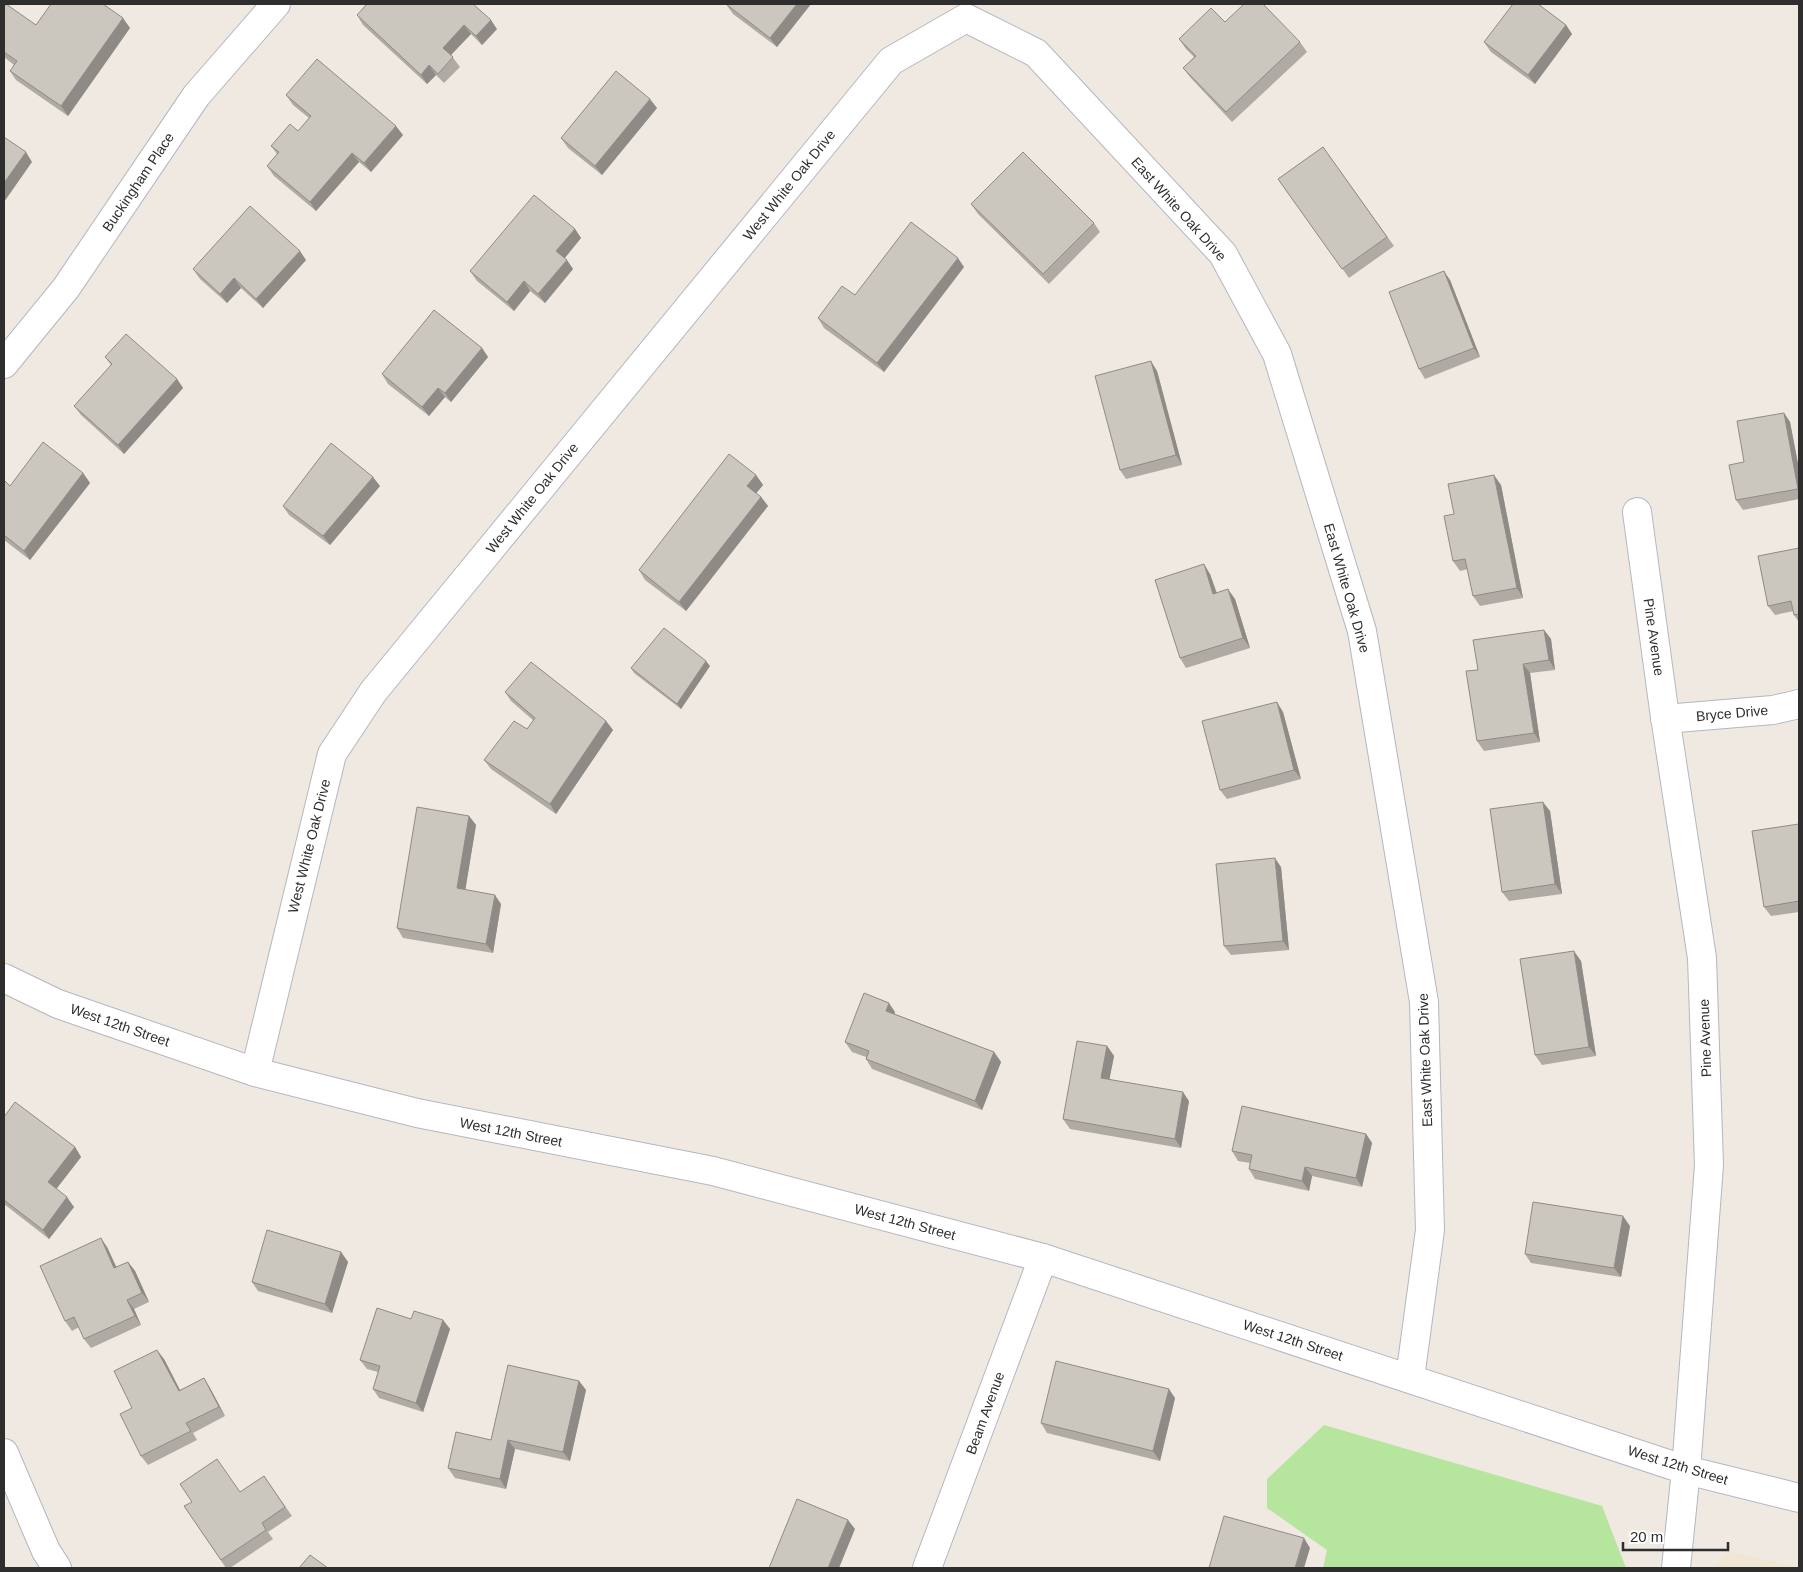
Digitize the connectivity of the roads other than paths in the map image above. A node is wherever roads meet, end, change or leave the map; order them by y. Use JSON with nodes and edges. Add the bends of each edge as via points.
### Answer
{"nodes":[{"id":1,"x":276,"y":4,"type":"edge"},
{"id":2,"x":966,"y":18,"type":"joint"},
{"id":3,"x":4,"y":364,"type":"edge"},
{"id":4,"x":1637,"y":512,"type":"dead end"},
{"id":5,"x":1799,"y":704,"type":"edge"},
{"id":6,"x":1665,"y":719,"type":"junction"},
{"id":7,"x":4,"y":978,"type":"edge"},
{"id":8,"x":255,"y":1072,"type":"junction"},
{"id":9,"x":1042,"y":1258,"type":"junction"},
{"id":10,"x":1410,"y":1378,"type":"junction"},
{"id":11,"x":4,"y":1453,"type":"edge"},
{"id":12,"x":1686,"y":1470,"type":"junction"},
{"id":13,"x":1799,"y":1498,"type":"edge"},
{"id":14,"x":57,"y":1568,"type":"edge"},
{"id":15,"x":927,"y":1568,"type":"edge"},
{"id":16,"x":1676,"y":1568,"type":"edge"}],
"edges":[{"from":1,"to":3,"type":"street","name":"Buckingham Place","via":[[196,96],[66,288]]},
{"from":2,"to":8,"type":"street","name":"West White Oak Drive","via":[[891,61],[368,700],[332,754]]},
{"from":2,"to":10,"type":"street","name":"East White Oak Drive","via":[[1036,53],[1223,254],[1277,354],[1362,631],[1424,1002],[1430,1230]]},
{"from":4,"to":6,"type":"street","name":"Pine Avenue"},
{"from":5,"to":6,"type":"street","name":"Bryce Drive","via":[[1773,710]]},
{"from":6,"to":12,"type":"street","name":"Pine Avenue","via":[[1702,958],[1709,1165]]},
{"from":7,"to":8,"type":"street","name":"West 12th Street","via":[[58,1004]]},
{"from":8,"to":9,"type":"street","name":"West 12th Street","via":[[417,1113],[713,1171]]},
{"from":9,"to":10,"type":"street","name":"West 12th Street"},
{"from":9,"to":15,"type":"street","name":"Beam Avenue"},
{"from":10,"to":12,"type":"street","name":"West 12th Street"},
{"from":11,"to":14,"type":"street","via":[[46,1551]]},
{"from":12,"to":13,"type":"street","name":"West 12th Street"},
{"from":12,"to":16,"type":"street","name":"Pine Avenue"}]}
